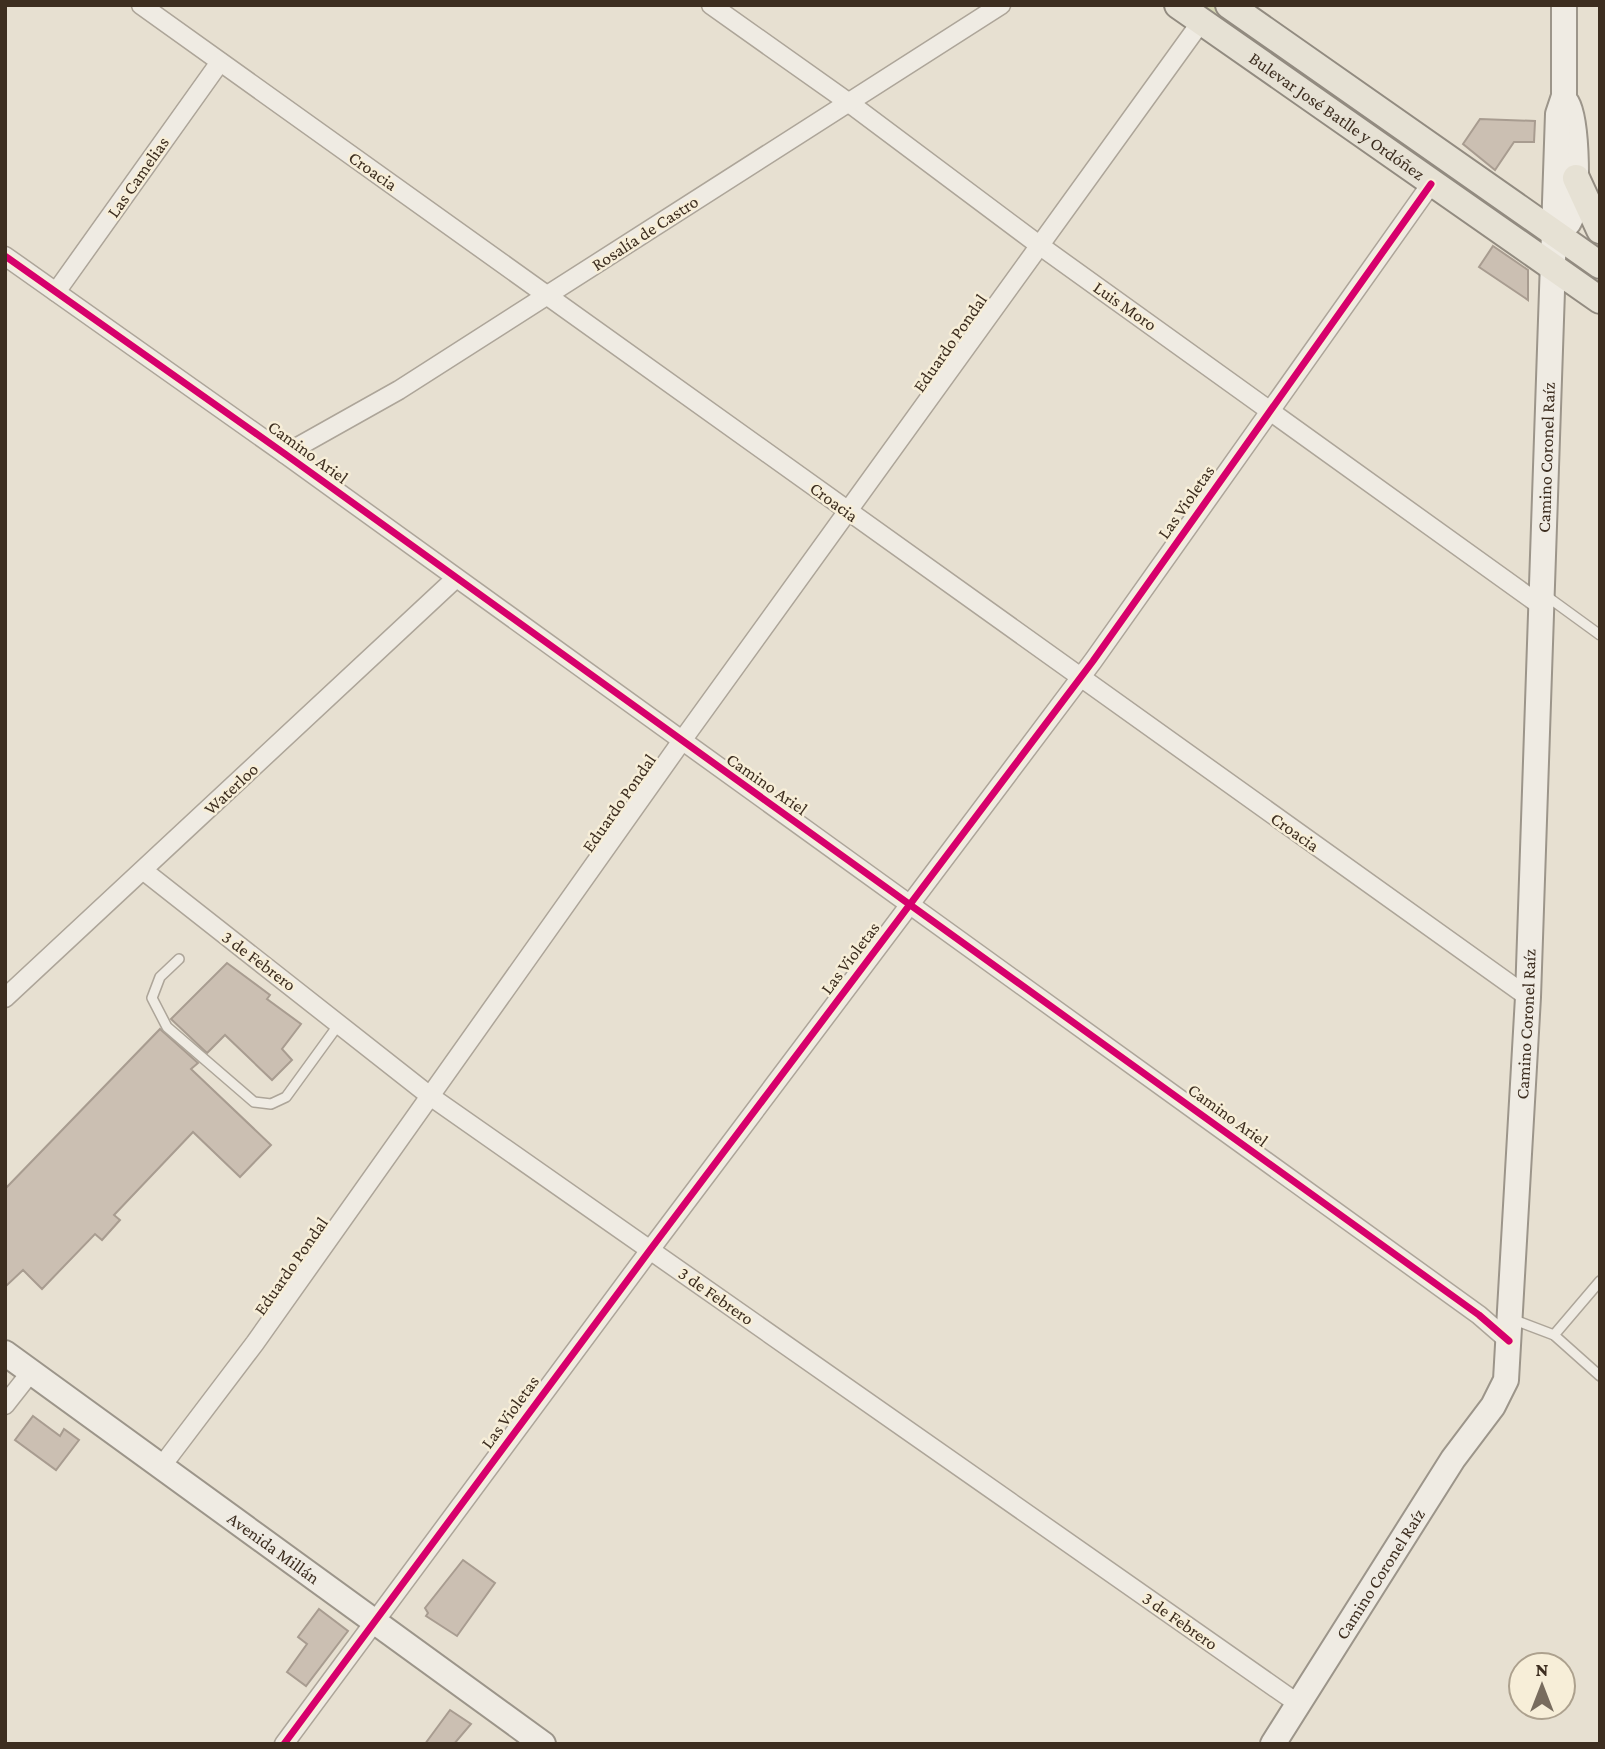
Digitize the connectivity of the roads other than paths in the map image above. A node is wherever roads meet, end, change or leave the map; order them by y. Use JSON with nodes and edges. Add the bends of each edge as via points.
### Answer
{"nodes":[{"id":1,"x":141,"y":5,"type":"edge"},
{"id":2,"x":711,"y":5,"type":"edge"},
{"id":3,"x":1001,"y":5,"type":"edge"},
{"id":4,"x":1178,"y":5,"type":"edge"},
{"id":5,"x":1229,"y":5,"type":"edge"},
{"id":6,"x":1564,"y":5,"type":"edge"},
{"id":7,"x":1201,"y":22,"type":"junction"},
{"id":8,"x":219,"y":62,"type":"junction"},
{"id":9,"x":1564,"y":96,"type":"junction"},
{"id":10,"x":848,"y":102,"type":"junction"},
{"id":11,"x":1576,"y":178,"type":"junction"},
{"id":12,"x":1431,"y":184,"type":"junction"},
{"id":13,"x":1600,"y":230,"type":"edge"},
{"id":14,"x":1555,"y":235,"type":"junction"},
{"id":15,"x":1039,"y":245,"type":"junction"},
{"id":16,"x":5,"y":256,"type":"edge"},
{"id":17,"x":1600,"y":265,"type":"edge"},
{"id":18,"x":1554,"y":268,"type":"junction"},
{"id":19,"x":57,"y":292,"type":"junction"},
{"id":20,"x":548,"y":296,"type":"junction"},
{"id":21,"x":1600,"y":300,"type":"edge"},
{"id":22,"x":1270,"y":410,"type":"junction"},
{"id":23,"x":285,"y":454,"type":"junction"},
{"id":24,"x":849,"y":513,"type":"junction"},
{"id":25,"x":455,"y":579,"type":"junction"},
{"id":26,"x":1540,"y":598,"type":"junction"},
{"id":27,"x":1600,"y":635,"type":"edge"},
{"id":28,"x":1080,"y":679,"type":"junction"},
{"id":29,"x":681,"y":742,"type":"junction"},
{"id":30,"x":144,"y":872,"type":"junction"},
{"id":31,"x":910,"y":904,"type":"junction"},
{"id":32,"x":180,"y":959,"type":"dead end"},
{"id":33,"x":1528,"y":997,"type":"junction"},
{"id":34,"x":5,"y":998,"type":"edge"},
{"id":35,"x":340,"y":1023,"type":"junction"},
{"id":36,"x":430,"y":1096,"type":"junction"},
{"id":37,"x":650,"y":1250,"type":"junction"},
{"id":38,"x":1600,"y":1281,"type":"edge"},
{"id":39,"x":1509,"y":1330,"type":"junction"},
{"id":40,"x":1554,"y":1335,"type":"junction"},
{"id":41,"x":5,"y":1353,"type":"edge"},
{"id":42,"x":31,"y":1372,"type":"junction"},
{"id":43,"x":1600,"y":1376,"type":"edge"},
{"id":44,"x":5,"y":1405,"type":"edge"},
{"id":45,"x":161,"y":1467,"type":"junction"},
{"id":46,"x":375,"y":1622,"type":"junction"},
{"id":47,"x":1300,"y":1705,"type":"junction"},
{"id":48,"x":284,"y":1744,"type":"edge"},
{"id":49,"x":543,"y":1744,"type":"edge"},
{"id":50,"x":1273,"y":1744,"type":"edge"}],
"edges":[{"from":1,"to":8,"type":"street","name":"Croacia"},
{"from":2,"to":10,"type":"street","name":"Luis Moro"},
{"from":3,"to":10,"type":"street","name":"Rosalía de Castro"},
{"from":4,"to":7,"type":"main road","name":"Bulevar José Batlle y Ordóñez"},
{"from":5,"to":14,"type":"main road","name":"Bulevar José Batlle y Ordóñez"},
{"from":6,"to":9,"type":"street","name":"Camino Coronel Raíz"},
{"from":7,"to":12,"type":"main road","name":"Bulevar José Batlle y Ordóñez"},
{"from":7,"to":15,"type":"street","name":"Eduardo Pondal"},
{"from":8,"to":19,"type":"street","name":"Las Camelias"},
{"from":8,"to":20,"type":"street","name":"Croacia"},
{"from":9,"to":11,"type":"street","name":"Camino Coronel Raíz","via":[[1573,114]]},
{"from":9,"to":14,"type":"street","name":"Camino Coronel Raíz","via":[[1558,114]]},
{"from":10,"to":15,"type":"street","name":"Luis Moro"},
{"from":10,"to":20,"type":"street","name":"Rosalía de Castro"},
{"from":11,"to":13,"type":"main road"},
{"from":11,"to":14,"type":"street","name":"Camino Coronel Raíz","via":[[1570,220]]},
{"from":12,"to":18,"type":"main road","name":"Bulevar José Batlle y Ordóñez"},
{"from":12,"to":22,"type":"street","name":"Las Violetas"},
{"from":14,"to":17,"type":"main road","name":"Bulevar José Batlle y Ordóñez"},
{"from":14,"to":18,"type":"street","name":"Camino Coronel Raíz"},
{"from":15,"to":22,"type":"street","name":"Luis Moro"},
{"from":15,"to":24,"type":"street","name":"Eduardo Pondal"},
{"from":16,"to":19,"type":"street","name":"Camino Ariel"},
{"from":18,"to":21,"type":"main road","name":"Bulevar José Batlle y Ordóñez"},
{"from":18,"to":26,"type":"street","name":"Camino Coronel Raíz"},
{"from":19,"to":23,"type":"street","name":"Camino Ariel"},
{"from":20,"to":23,"type":"street","name":"Rosalía de Castro","via":[[399,390]]},
{"from":20,"to":24,"type":"street","name":"Croacia"},
{"from":22,"to":26,"type":"street","name":"Luis Moro"},
{"from":22,"to":28,"type":"street","name":"Las Violetas"},
{"from":23,"to":25,"type":"street","name":"Camino Ariel"},
{"from":24,"to":28,"type":"street","name":"Croacia"},
{"from":24,"to":29,"type":"street","name":"Eduardo Pondal"},
{"from":25,"to":29,"type":"street","name":"Camino Ariel"},
{"from":25,"to":30,"type":"street","name":"Waterloo"},
{"from":26,"to":27,"type":"lane"},
{"from":26,"to":33,"type":"street","name":"Camino Coronel Raíz"},
{"from":28,"to":31,"type":"street","name":"Las Violetas"},
{"from":28,"to":33,"type":"street","name":"Croacia"},
{"from":29,"to":31,"type":"street","name":"Camino Ariel"},
{"from":29,"to":36,"type":"street","name":"Eduardo Pondal"},
{"from":30,"to":34,"type":"street","name":"Waterloo"},
{"from":30,"to":35,"type":"street","name":"3 de Febrero"},
{"from":31,"to":37,"type":"street","name":"Las Violetas"},
{"from":31,"to":39,"type":"street","name":"Camino Ariel","via":[[1479,1315]]},
{"from":32,"to":35,"type":"lane","via":[[160,977],[152,998],[167,1027],[254,1102],[271,1104],[286,1097]]},
{"from":33,"to":39,"type":"street","name":"Camino Coronel Raíz"},
{"from":35,"to":36,"type":"street","name":"3 de Febrero"},
{"from":36,"to":37,"type":"street","name":"3 de Febrero"},
{"from":36,"to":45,"type":"street","name":"Eduardo Pondal"},
{"from":37,"to":46,"type":"street","name":"Las Violetas"},
{"from":37,"to":47,"type":"street","name":"3 de Febrero"},
{"from":38,"to":40,"type":"lane"},
{"from":39,"to":40,"type":"lane"},
{"from":39,"to":47,"type":"street","name":"Camino Coronel Raíz","via":[[1506,1380],[1493,1406],[1453,1459]]},
{"from":40,"to":43,"type":"lane"},
{"from":41,"to":42,"type":"street","name":"Avenida Millán"},
{"from":42,"to":44,"type":"street"},
{"from":42,"to":45,"type":"street","name":"Avenida Millán"},
{"from":45,"to":46,"type":"street","name":"Avenida Millán"},
{"from":46,"to":48,"type":"street","name":"Las Violetas"},
{"from":46,"to":49,"type":"street","name":"Avenida Millán"},
{"from":47,"to":50,"type":"street","name":"Camino Coronel Raíz"}]}
